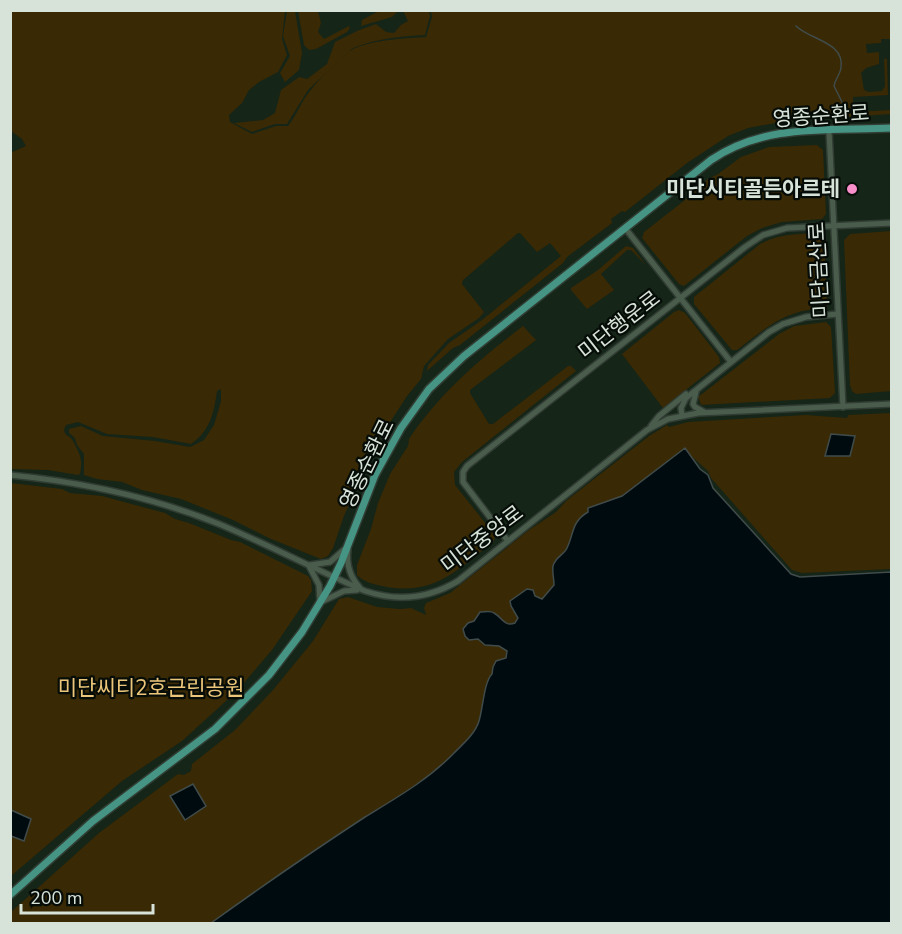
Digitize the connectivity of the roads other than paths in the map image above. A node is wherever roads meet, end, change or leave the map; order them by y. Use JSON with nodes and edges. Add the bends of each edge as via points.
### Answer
{"nodes":[{"id":1,"x":891,"y":128,"type":"edge"},
{"id":2,"x":829,"y":131,"type":"junction"},
{"id":3,"x":891,"y":222,"type":"edge"},
{"id":4,"x":834,"y":225,"type":"junction"},
{"id":5,"x":625,"y":228,"type":"junction"},
{"id":6,"x":681,"y":298,"type":"junction"},
{"id":7,"x":838,"y":314,"type":"junction"},
{"id":8,"x":731,"y":362,"type":"junction"},
{"id":9,"x":698,"y":388,"type":"junction"},
{"id":10,"x":891,"y":404,"type":"edge"},
{"id":11,"x":843,"y":407,"type":"junction"},
{"id":12,"x":704,"y":413,"type":"junction"},
{"id":13,"x":682,"y":415,"type":"junction"},
{"id":14,"x":647,"y":430,"type":"junction"},
{"id":15,"x":10,"y":475,"type":"edge"},
{"id":16,"x":508,"y":541,"type":"junction"},
{"id":17,"x":348,"y":546,"type":"junction"},
{"id":18,"x":308,"y":565,"type":"junction"},
{"id":19,"x":334,"y":578,"type":"junction"},
{"id":20,"x":362,"y":591,"type":"junction"},
{"id":21,"x":320,"y":603,"type":"junction"},
{"id":22,"x":10,"y":895,"type":"edge"}],
"edges":[{"from":1,"to":2,"type":"main road","name":"영종순환로"},
{"from":2,"to":4,"type":"street","name":"미단금산로"},
{"from":2,"to":5,"type":"main road","name":"영종순환로","via":[[778,133],[732,147]]},
{"from":3,"to":4,"type":"street","name":"미단행운로"},
{"from":4,"to":6,"type":"street","name":"미단행운로","via":[[787,228],[763,235]]},
{"from":4,"to":7,"type":"street","name":"미단금산로"},
{"from":5,"to":6,"type":"street"},
{"from":5,"to":17,"type":"main road","name":"영종순환로","via":[[464,356],[429,389],[387,451]]},
{"from":6,"to":8,"type":"street"},
{"from":6,"to":16,"type":"street","name":"미단행운로","via":[[466,466],[464,482]]},
{"from":7,"to":8,"type":"street","via":[[806,316],[783,324]]},
{"from":7,"to":11,"type":"street","name":"미단금산로"},
{"from":8,"to":9,"type":"street"},
{"from":9,"to":12,"type":"street","via":[[693,404]]},
{"from":9,"to":13,"type":"street","via":[[684,401]]},
{"from":9,"to":14,"type":"street","via":[[659,416]]},
{"from":10,"to":11,"type":"street","name":"미단중앙로"},
{"from":11,"to":12,"type":"street","name":"미단중앙로"},
{"from":12,"to":13,"type":"street","name":"미단중앙로"},
{"from":13,"to":14,"type":"street","name":"미단중앙로"},
{"from":14,"to":16,"type":"street","name":"미단중앙로"},
{"from":15,"to":18,"type":"street","name":"미단중앙로","via":[[80,484],[148,500],[218,524]]},
{"from":16,"to":20,"type":"street","name":"미단중앙로","via":[[458,581],[434,593],[393,598]]},
{"from":17,"to":18,"type":"street","via":[[330,562]]},
{"from":17,"to":19,"type":"main road","name":"영종순환로"},
{"from":17,"to":20,"type":"street","via":[[349,570]]},
{"from":18,"to":19,"type":"street","name":"미단중앙로"},
{"from":18,"to":21,"type":"street","via":[[317,579]]},
{"from":19,"to":20,"type":"street","name":"미단중앙로"},
{"from":19,"to":21,"type":"main road","name":"영종순환로"},
{"from":20,"to":21,"type":"street","via":[[344,591]]},
{"from":21,"to":22,"type":"main road","name":"영종순환로","via":[[281,661],[231,715],[93,821]]}]}
